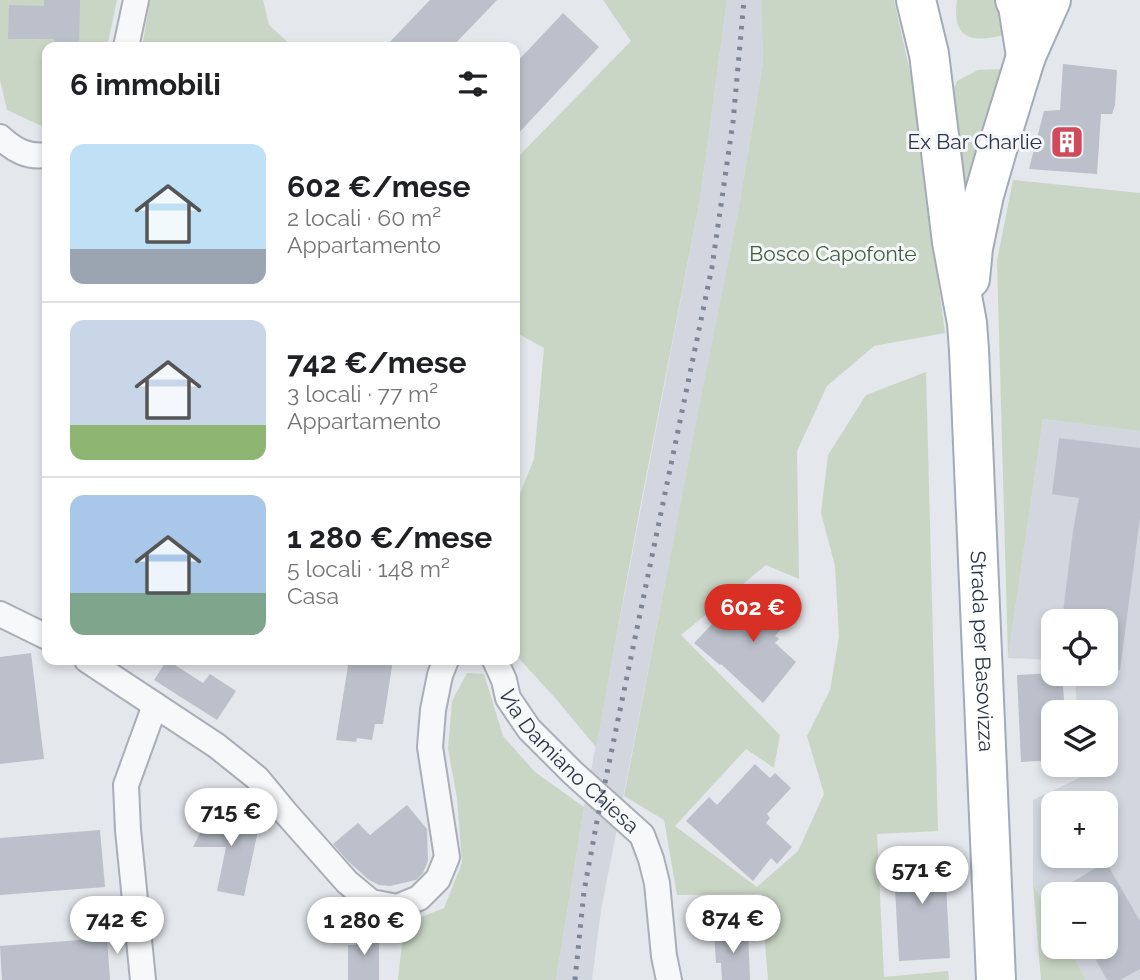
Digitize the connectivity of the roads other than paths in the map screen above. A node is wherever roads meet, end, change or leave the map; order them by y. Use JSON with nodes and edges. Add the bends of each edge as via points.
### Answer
{"nodes":[{"id":1,"x":136,"y":0,"type":"edge"},
{"id":2,"x":916,"y":0,"type":"edge"},
{"id":3,"x":944,"y":0,"type":"edge"},
{"id":4,"x":1015,"y":0,"type":"edge"},
{"id":5,"x":1051,"y":0,"type":"edge"},
{"id":6,"x":127,"y":42,"type":"edge"},
{"id":7,"x":929,"y":54,"type":"junction"},
{"id":8,"x":1026,"y":56,"type":"junction"},
{"id":9,"x":0,"y":137,"type":"edge"},
{"id":10,"x":42,"y":156,"type":"edge"},
{"id":11,"x":967,"y":323,"type":"junction"},
{"id":12,"x":0,"y":614,"type":"edge"},
{"id":13,"x":42,"y":634,"type":"edge"},
{"id":14,"x":95,"y":665,"type":"edge"},
{"id":15,"x":444,"y":665,"type":"edge"},
{"id":16,"x":497,"y":665,"type":"edge"},
{"id":17,"x":155,"y":705,"type":"junction"},
{"id":18,"x":143,"y":980,"type":"edge"},
{"id":19,"x":670,"y":980,"type":"edge"},
{"id":20,"x":996,"y":980,"type":"edge"}],
"edges":[{"from":1,"to":6,"type":"street"},
{"from":2,"to":7,"type":"main road","name":"Strada per Basovizza"},
{"from":3,"to":7,"type":"main road","name":"Strada per Basovizza"},
{"from":4,"to":8,"type":"main road","name":"Strada per Basovizza"},
{"from":5,"to":8,"type":"main road","name":"Strada per Basovizza"},
{"from":7,"to":11,"type":"main road","name":"Strada per Basovizza","via":[[951,242]]},
{"from":8,"to":11,"type":"main road","name":"Strada per Basovizza","via":[[984,195],[973,248]]},
{"from":9,"to":10,"type":"street","via":[[12,149]]},
{"from":11,"to":20,"type":"main road","name":"Strada per Basovizza"},
{"from":12,"to":13,"type":"street"},
{"from":14,"to":17,"type":"street"},
{"from":15,"to":17,"type":"street","via":[[430,747],[447,857],[438,879],[419,898],[397,907],[371,902],[347,882],[257,778]]},
{"from":16,"to":19,"type":"street","name":"Via Damiano Chiesa","via":[[508,698],[529,729],[642,835],[657,883]]},
{"from":17,"to":18,"type":"street","via":[[126,785]]}]}
